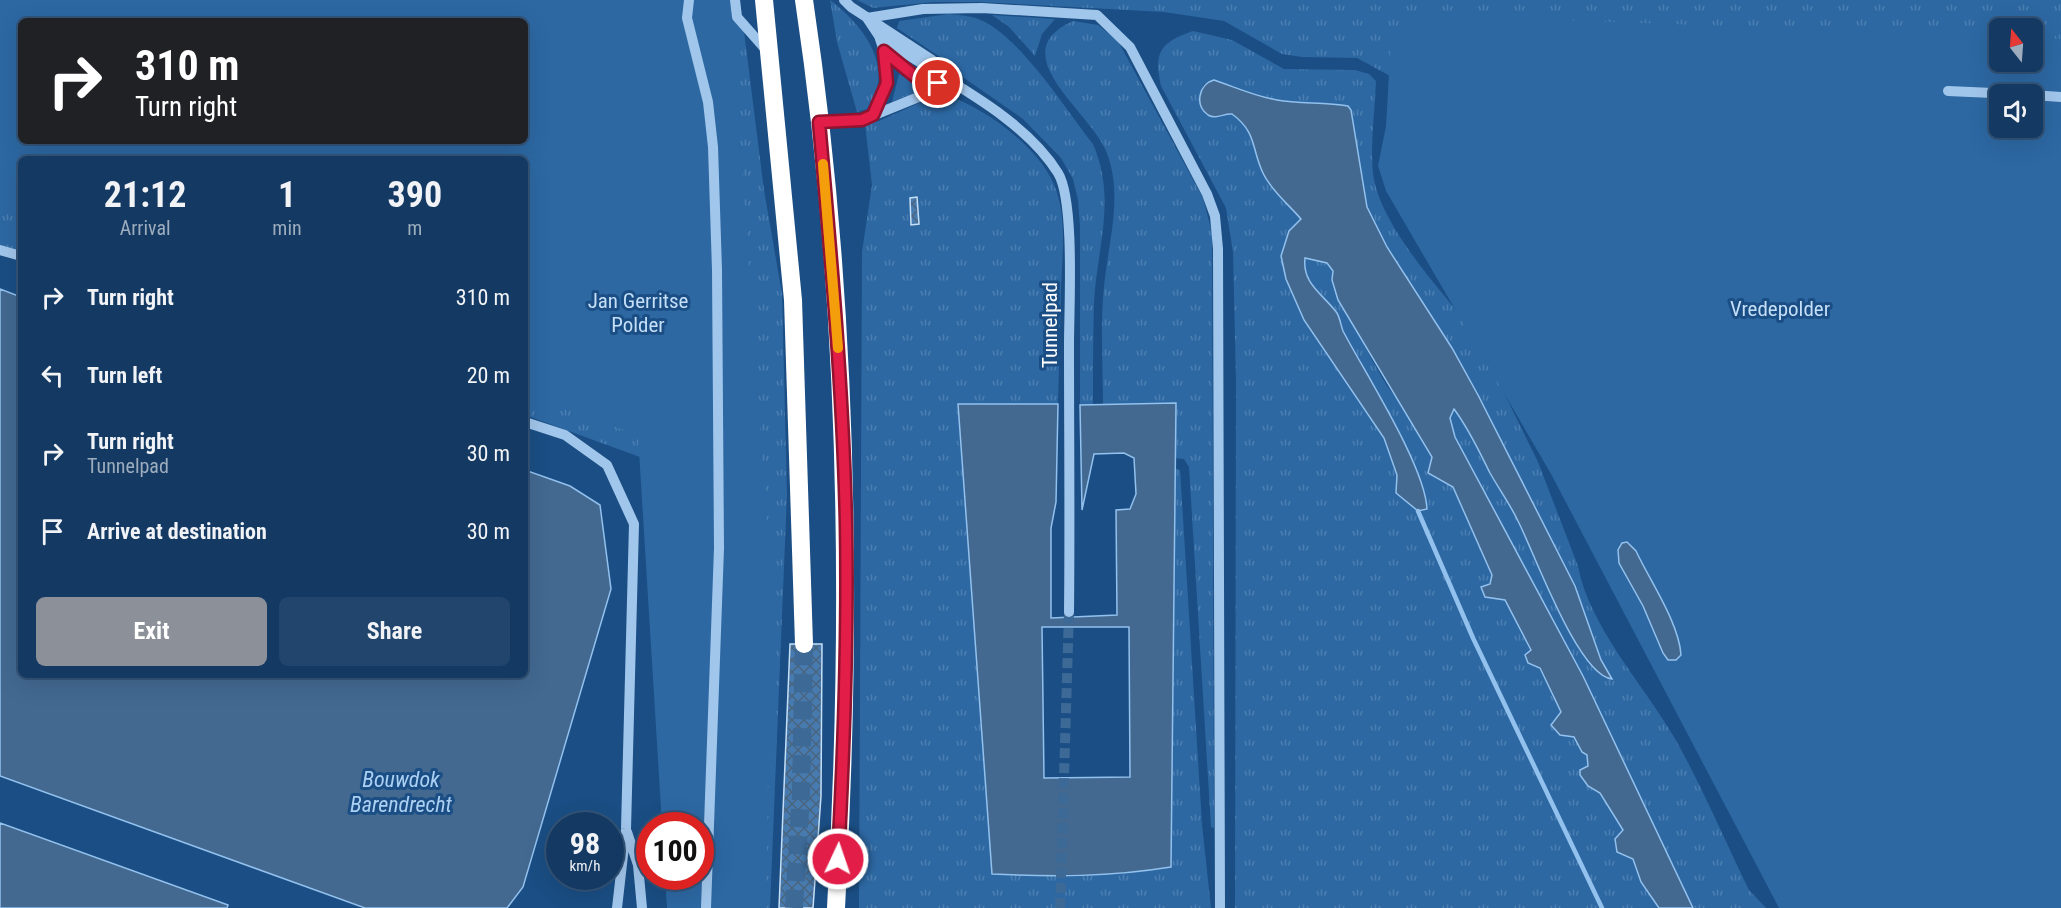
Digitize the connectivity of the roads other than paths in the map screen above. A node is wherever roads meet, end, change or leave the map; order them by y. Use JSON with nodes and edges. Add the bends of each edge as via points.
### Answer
{"nodes":[{"id":1,"x":689,"y":0,"type":"edge"},
{"id":2,"x":735,"y":0,"type":"edge"},
{"id":3,"x":764,"y":0,"type":"edge"},
{"id":4,"x":804,"y":0,"type":"edge"},
{"id":5,"x":844,"y":0,"type":"edge"},
{"id":6,"x":867,"y":18,"type":"junction"},
{"id":7,"x":879,"y":36,"type":"junction"},
{"id":8,"x":884,"y":51,"type":"junction"},
{"id":9,"x":771,"y":55,"type":"junction"},
{"id":10,"x":959,"y":87,"type":"junction"},
{"id":11,"x":1948,"y":91,"type":"dead end"},
{"id":12,"x":1989,"y":93,"type":"edge"},
{"id":13,"x":2043,"y":96,"type":"edge"},
{"id":14,"x":2061,"y":97,"type":"edge"},
{"id":15,"x":873,"y":115,"type":"junction"},
{"id":16,"x":819,"y":122,"type":"junction"},
{"id":17,"x":0,"y":250,"type":"edge"},
{"id":18,"x":18,"y":255,"type":"edge"},
{"id":19,"x":528,"y":423,"type":"edge"},
{"id":20,"x":1069,"y":612,"type":"tunnel mouth"},
{"id":21,"x":804,"y":644,"type":"tunnel mouth"},
{"id":22,"x":626,"y":829,"type":"junction"},
{"id":23,"x":617,"y":908,"type":"edge"},
{"id":24,"x":642,"y":908,"type":"edge"},
{"id":25,"x":705,"y":908,"type":"edge"},
{"id":26,"x":836,"y":908,"type":"edge"},
{"id":27,"x":1220,"y":908,"type":"edge"}],
"edges":[{"from":1,"to":25,"type":"street","via":[[687,18],[706,92],[713,147],[719,548]]},
{"from":2,"to":9,"type":"street","via":[[737,17]]},
{"from":3,"to":9,"type":"highway"},
{"from":4,"to":16,"type":"highway"},
{"from":5,"to":6,"type":"street","name":"Tunnelpad"},
{"from":6,"to":7,"type":"street","name":"Tunnelpad"},
{"from":6,"to":10,"type":"street","name":"Tunnelpad","via":[[932,60]]},
{"from":6,"to":27,"type":"street","via":[[923,9],[1097,15],[1130,47],[1207,194],[1215,216],[1218,249]]},
{"from":7,"to":8,"type":"street","name":"Tunnelpad"},
{"from":7,"to":10,"type":"street","name":"Tunnelpad"},
{"from":8,"to":10,"type":"street","name":"Tunnelpad","via":[[917,78]]},
{"from":8,"to":15,"type":"street","via":[[887,83]]},
{"from":9,"to":21,"type":"highway","via":[[793,300]]},
{"from":10,"to":15,"type":"street"},
{"from":10,"to":20,"type":"street","name":"Tunnelpad","via":[[1029,137],[1058,172],[1066,193]]},
{"from":11,"to":12,"type":"street"},
{"from":13,"to":14,"type":"street"},
{"from":15,"to":16,"type":"street","via":[[862,120]]},
{"from":16,"to":26,"type":"highway","via":[[836,318],[846,525],[845,685]]},
{"from":17,"to":18,"type":"street"},
{"from":19,"to":22,"type":"street","via":[[565,435],[607,465],[634,524]]},
{"from":22,"to":23,"type":"street"},
{"from":22,"to":24,"type":"street","via":[[638,866]]}]}
